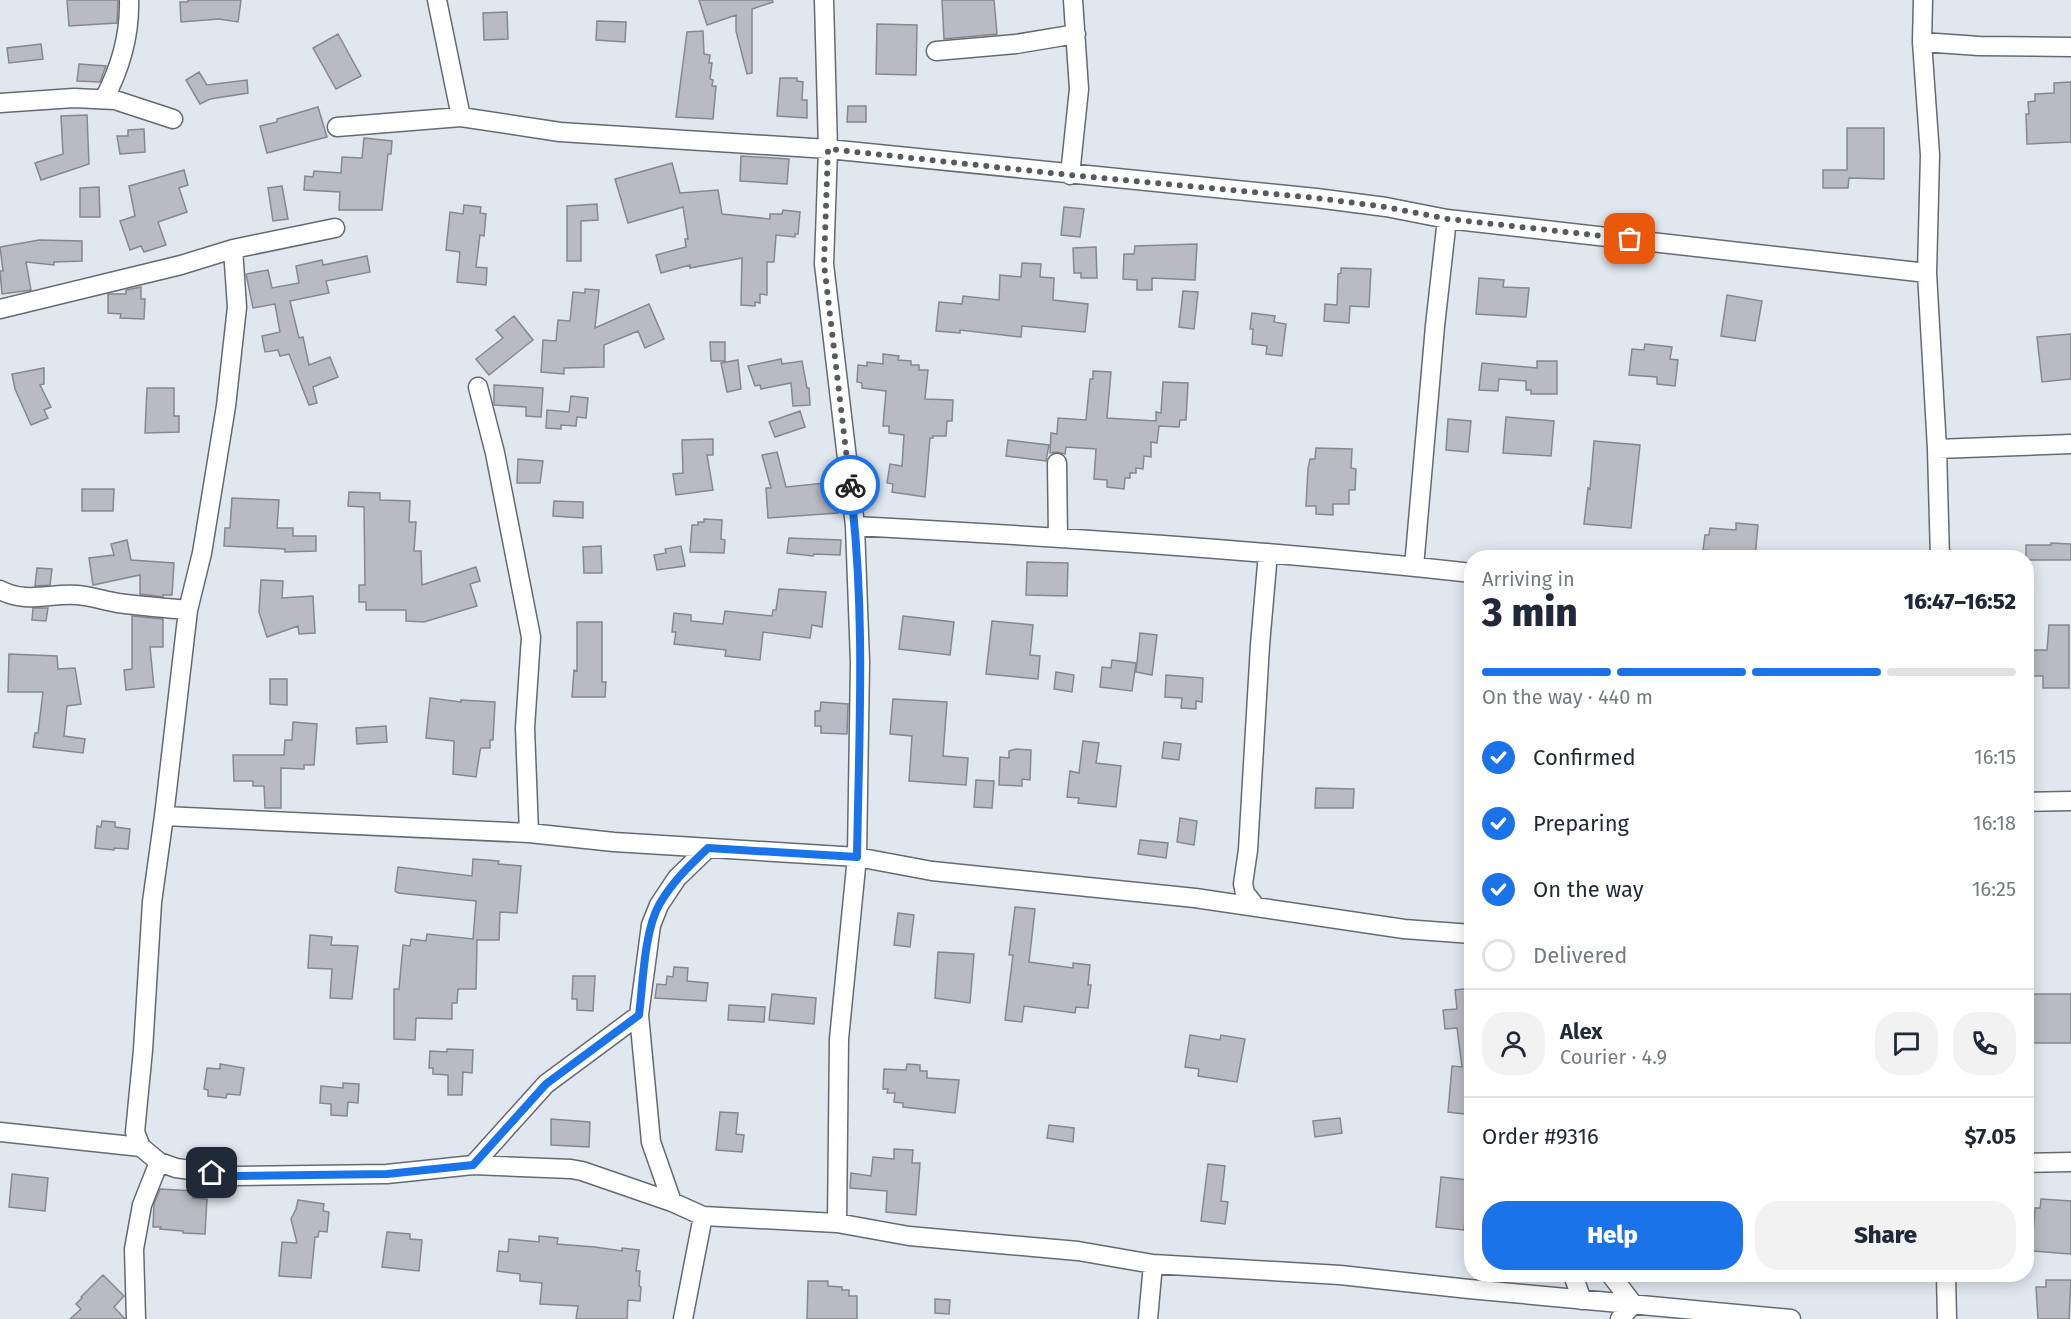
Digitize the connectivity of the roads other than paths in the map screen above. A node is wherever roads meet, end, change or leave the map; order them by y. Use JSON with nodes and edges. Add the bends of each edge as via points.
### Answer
{"nodes":[{"id":1,"x":129,"y":0,"type":"edge"},
{"id":2,"x":437,"y":0,"type":"edge"},
{"id":3,"x":824,"y":0,"type":"edge"},
{"id":4,"x":1073,"y":0,"type":"edge"},
{"id":5,"x":1923,"y":0,"type":"edge"},
{"id":6,"x":1076,"y":34,"type":"junction"},
{"id":7,"x":1922,"y":42,"type":"junction"},
{"id":8,"x":2071,"y":47,"type":"edge"},
{"id":9,"x":936,"y":51,"type":"dead end"},
{"id":10,"x":104,"y":99,"type":"junction"},
{"id":11,"x":0,"y":103,"type":"edge"},
{"id":12,"x":461,"y":117,"type":"junction"},
{"id":13,"x":173,"y":119,"type":"dead end"},
{"id":14,"x":337,"y":127,"type":"dead end"},
{"id":15,"x":828,"y":149,"type":"junction"},
{"id":16,"x":1070,"y":175,"type":"junction"},
{"id":17,"x":1448,"y":219,"type":"junction"},
{"id":18,"x":334,"y":228,"type":"dead end"},
{"id":19,"x":233,"y":249,"type":"junction"},
{"id":20,"x":1927,"y":273,"type":"junction"},
{"id":21,"x":0,"y":309,"type":"edge"},
{"id":22,"x":478,"y":387,"type":"dead end"},
{"id":23,"x":2071,"y":444,"type":"edge"},
{"id":24,"x":1937,"y":449,"type":"junction"},
{"id":25,"x":1057,"y":463,"type":"dead end"},
{"id":26,"x":855,"y":526,"type":"junction"},
{"id":27,"x":1058,"y":537,"type":"junction"},
{"id":28,"x":1940,"y":550,"type":"edge"},
{"id":29,"x":1268,"y":553,"type":"junction"},
{"id":30,"x":1414,"y":567,"type":"junction"},
{"id":31,"x":1464,"y":572,"type":"edge"},
{"id":32,"x":0,"y":590,"type":"edge"},
{"id":33,"x":188,"y":610,"type":"junction"},
{"id":34,"x":2071,"y":801,"type":"edge"},
{"id":35,"x":2034,"y":802,"type":"edge"},
{"id":36,"x":164,"y":816,"type":"junction"},
{"id":37,"x":529,"y":833,"type":"junction"},
{"id":38,"x":708,"y":848,"type":"junction"},
{"id":39,"x":857,"y":857,"type":"junction"},
{"id":40,"x":1256,"y":907,"type":"junction"},
{"id":41,"x":1464,"y":933,"type":"edge"},
{"id":42,"x":639,"y":1015,"type":"junction"},
{"id":43,"x":0,"y":1132,"type":"edge"},
{"id":44,"x":141,"y":1147,"type":"junction"},
{"id":45,"x":159,"y":1162,"type":"junction"},
{"id":46,"x":2071,"y":1162,"type":"edge"},
{"id":47,"x":2034,"y":1163,"type":"edge"},
{"id":48,"x":473,"y":1165,"type":"junction"},
{"id":49,"x":672,"y":1202,"type":"junction"},
{"id":50,"x":703,"y":1216,"type":"junction"},
{"id":51,"x":837,"y":1223,"type":"junction"},
{"id":52,"x":1153,"y":1264,"type":"junction"},
{"id":53,"x":1576,"y":1282,"type":"edge"},
{"id":54,"x":1616,"y":1282,"type":"edge"},
{"id":55,"x":1946,"y":1282,"type":"edge"},
{"id":56,"x":1582,"y":1300,"type":"junction"},
{"id":57,"x":1633,"y":1304,"type":"junction"},
{"id":58,"x":135,"y":1319,"type":"edge"},
{"id":59,"x":683,"y":1319,"type":"edge"},
{"id":60,"x":1148,"y":1319,"type":"edge"},
{"id":61,"x":1620,"y":1319,"type":"edge"},
{"id":62,"x":1791,"y":1319,"type":"edge"},
{"id":63,"x":1947,"y":1319,"type":"edge"}],
"edges":[{"from":1,"to":10,"type":"street","via":[[122,59]]},
{"from":2,"to":12,"type":"street"},
{"from":3,"to":15,"type":"street"},
{"from":4,"to":6,"type":"street"},
{"from":5,"to":7,"type":"street"},
{"from":6,"to":9,"type":"street"},
{"from":6,"to":16,"type":"street","via":[[1079,89]]},
{"from":7,"to":8,"type":"street"},
{"from":7,"to":20,"type":"street","via":[[1930,154]]},
{"from":10,"to":11,"type":"street"},
{"from":10,"to":13,"type":"street"},
{"from":12,"to":14,"type":"street"},
{"from":12,"to":15,"type":"street","via":[[560,132]]},
{"from":15,"to":16,"type":"street"},
{"from":15,"to":26,"type":"street","via":[[824,264]]},
{"from":16,"to":17,"type":"street","via":[[1316,198]]},
{"from":17,"to":20,"type":"street"},
{"from":17,"to":30,"type":"street"},
{"from":18,"to":19,"type":"street"},
{"from":19,"to":21,"type":"street"},
{"from":19,"to":33,"type":"street","via":[[237,307],[226,406],[202,553]]},
{"from":20,"to":24,"type":"street"},
{"from":22,"to":37,"type":"street","via":[[531,637],[525,728]]},
{"from":23,"to":24,"type":"street"},
{"from":24,"to":28,"type":"street"},
{"from":25,"to":27,"type":"street"},
{"from":26,"to":27,"type":"street"},
{"from":26,"to":39,"type":"street","via":[[860,662]]},
{"from":27,"to":29,"type":"street"},
{"from":29,"to":30,"type":"street"},
{"from":29,"to":40,"type":"street","via":[[1243,884]]},
{"from":30,"to":31,"type":"street"},
{"from":32,"to":33,"type":"street","via":[[33,599],[79,595]]},
{"from":33,"to":36,"type":"street"},
{"from":34,"to":35,"type":"street"},
{"from":36,"to":37,"type":"street"},
{"from":36,"to":44,"type":"street","via":[[152,902],[135,1132]]},
{"from":37,"to":38,"type":"street"},
{"from":38,"to":39,"type":"street"},
{"from":38,"to":42,"type":"street","via":[[677,878],[659,905],[651,925]]},
{"from":39,"to":40,"type":"street","via":[[932,871]]},
{"from":39,"to":51,"type":"street","via":[[839,1039]]},
{"from":40,"to":41,"type":"street","via":[[1404,929]]},
{"from":42,"to":48,"type":"street","via":[[546,1084]]},
{"from":42,"to":49,"type":"street","via":[[651,1142]]},
{"from":43,"to":44,"type":"street"},
{"from":44,"to":45,"type":"street"},
{"from":45,"to":48,"type":"street","via":[[235,1176],[387,1174]]},
{"from":45,"to":58,"type":"street","via":[[142,1205],[135,1250]]},
{"from":46,"to":47,"type":"street"},
{"from":48,"to":49,"type":"street","via":[[582,1171]]},
{"from":49,"to":50,"type":"street"},
{"from":50,"to":51,"type":"street"},
{"from":50,"to":59,"type":"street"},
{"from":51,"to":52,"type":"street","via":[[909,1236],[1078,1251]]},
{"from":52,"to":56,"type":"street","via":[[1340,1275]]},
{"from":52,"to":60,"type":"street"},
{"from":53,"to":56,"type":"street"},
{"from":54,"to":57,"type":"street"},
{"from":55,"to":63,"type":"street"},
{"from":56,"to":57,"type":"street"},
{"from":57,"to":61,"type":"street"},
{"from":57,"to":62,"type":"street"}]}
